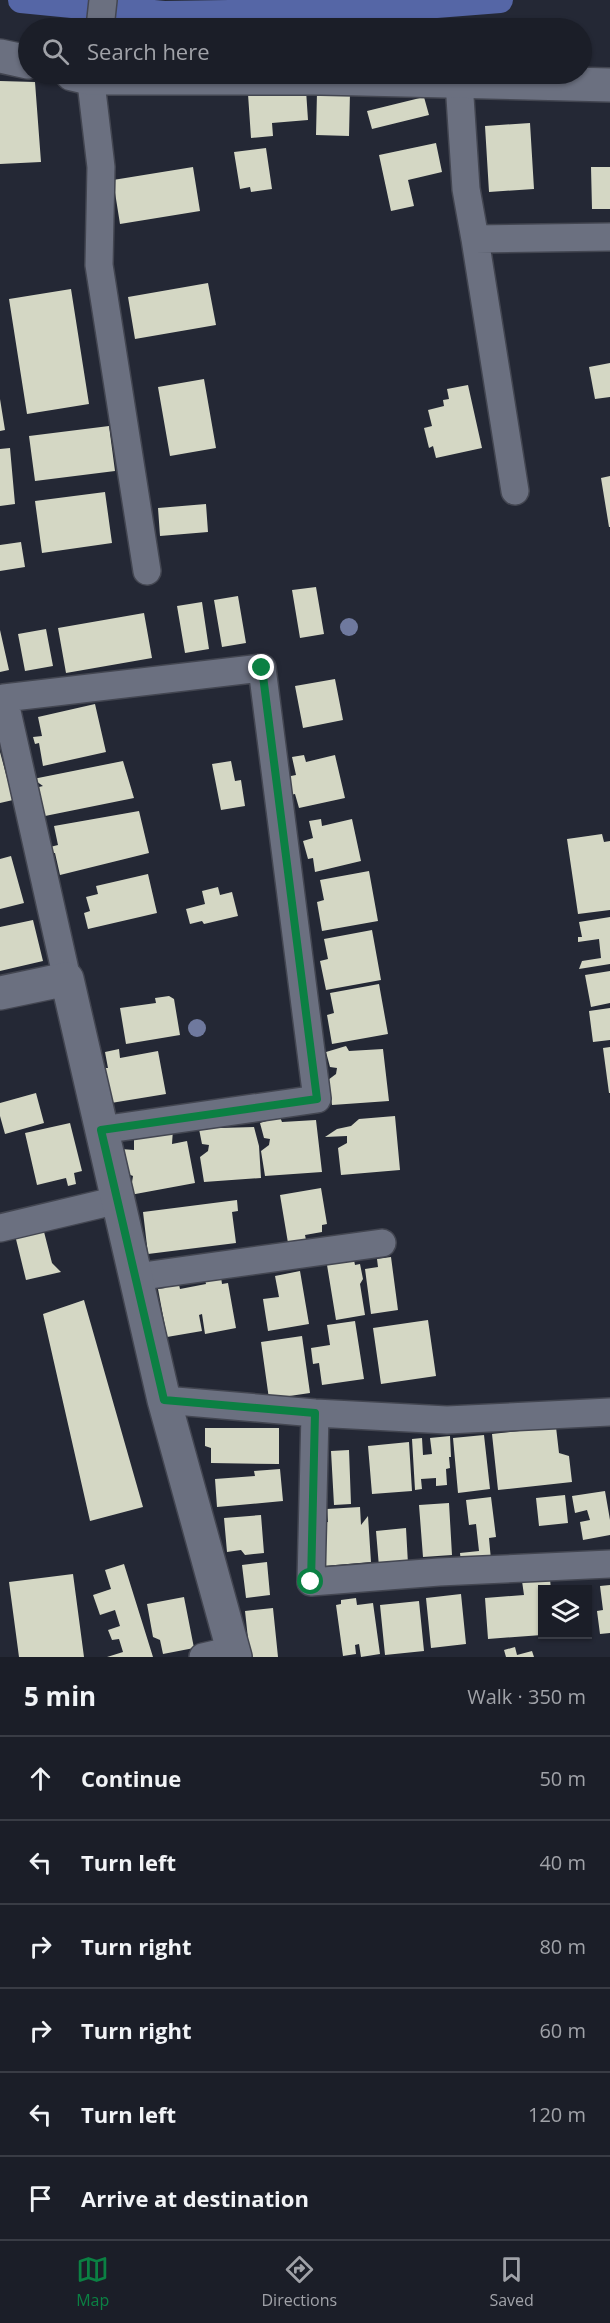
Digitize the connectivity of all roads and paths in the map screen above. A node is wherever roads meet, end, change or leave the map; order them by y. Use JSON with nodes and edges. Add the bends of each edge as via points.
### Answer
{"nodes":[{"id":1,"x":0,"y":56,"type":"edge"},
{"id":2,"x":18,"y":60,"type":"edge"},
{"id":3,"x":86,"y":84,"type":"edge"},
{"id":4,"x":459,"y":84,"type":"edge"},
{"id":5,"x":560,"y":84,"type":"edge"},
{"id":6,"x":610,"y":85,"type":"edge"},
{"id":7,"x":610,"y":237,"type":"edge"},
{"id":8,"x":475,"y":239,"type":"junction"},
{"id":9,"x":515,"y":490,"type":"dead end"},
{"id":10,"x":147,"y":571,"type":"dead end"},
{"id":11,"x":67,"y":979,"type":"junction"},
{"id":12,"x":0,"y":993,"type":"edge"},
{"id":13,"x":101,"y":1130,"type":"junction"},
{"id":14,"x":118,"y":1200,"type":"junction"},
{"id":15,"x":0,"y":1228,"type":"edge"},
{"id":16,"x":382,"y":1243,"type":"dead end"},
{"id":17,"x":136,"y":1277,"type":"junction"},
{"id":18,"x":164,"y":1400,"type":"junction"},
{"id":19,"x":610,"y":1412,"type":"edge"},
{"id":20,"x":315,"y":1413,"type":"junction"},
{"id":21,"x":610,"y":1564,"type":"edge"},
{"id":22,"x":224,"y":1655,"type":"edge"}],
"edges":[{"from":1,"to":2,"type":"street"},
{"from":3,"to":10,"type":"street","via":[[101,168],[99,265]]},
{"from":4,"to":8,"type":"street","via":[[466,189]]},
{"from":5,"to":6,"type":"street"},
{"from":7,"to":8,"type":"street"},
{"from":8,"to":9,"type":"street"},
{"from":11,"to":12,"type":"street"},
{"from":11,"to":13,"type":"street"},
{"from":11,"to":13,"type":"street","via":[[4,698],[262,668],[317,1099]]},
{"from":13,"to":14,"type":"street"},
{"from":14,"to":15,"type":"street"},
{"from":14,"to":17,"type":"street"},
{"from":16,"to":17,"type":"street"},
{"from":17,"to":18,"type":"street"},
{"from":18,"to":20,"type":"street"},
{"from":18,"to":22,"type":"street"},
{"from":19,"to":20,"type":"street","via":[[447,1420]]},
{"from":20,"to":21,"type":"street","via":[[311,1582]]}]}
